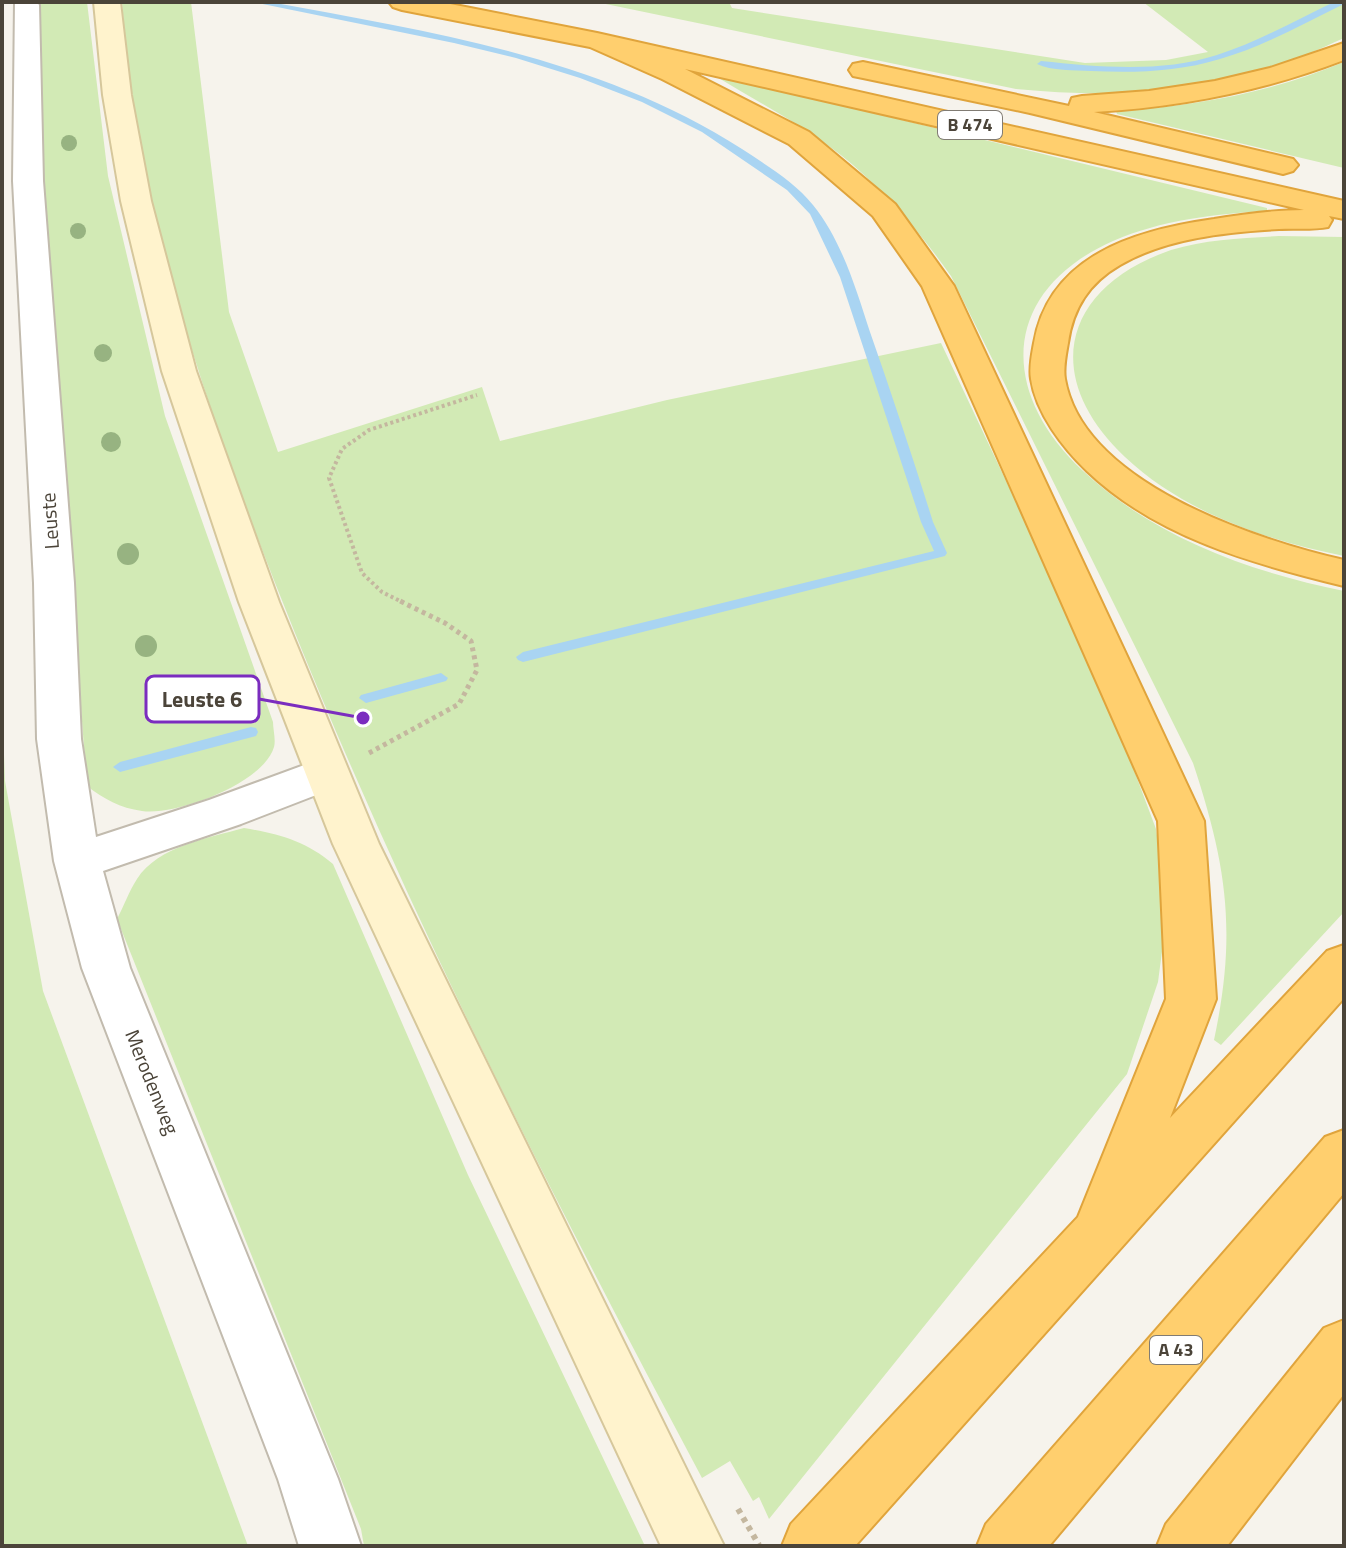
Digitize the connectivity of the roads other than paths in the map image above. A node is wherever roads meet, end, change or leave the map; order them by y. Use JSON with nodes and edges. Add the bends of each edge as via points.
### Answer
{"nodes":[{"id":1,"x":107,"y":2,"type":"edge"},
{"id":2,"x":402,"y":2,"type":"edge"},
{"id":3,"x":527,"y":2,"type":"edge"},
{"id":4,"x":26,"y":5,"type":"dead end"},
{"id":5,"x":645,"y":26,"type":"dead end"},
{"id":6,"x":597,"y":41,"type":"junction"},
{"id":7,"x":1344,"y":51,"type":"edge"},
{"id":8,"x":845,"y":67,"type":"dead end"},
{"id":9,"x":1030,"y":105,"type":"junction"},
{"id":10,"x":1314,"y":173,"type":"dead end"},
{"id":11,"x":1344,"y":210,"type":"edge"},
{"id":12,"x":1344,"y":223,"type":"edge"},
{"id":13,"x":1344,"y":573,"type":"edge"},
{"id":14,"x":326,"y":773,"type":"junction"},
{"id":15,"x":77,"y":861,"type":"junction"},
{"id":16,"x":1344,"y":965,"type":"edge"},
{"id":17,"x":1344,"y":1154,"type":"edge"},
{"id":18,"x":1100,"y":1230,"type":"junction"},
{"id":19,"x":1344,"y":1348,"type":"edge"},
{"id":20,"x":330,"y":1546,"type":"edge"},
{"id":21,"x":693,"y":1546,"type":"edge"},
{"id":22,"x":813,"y":1546,"type":"edge"},
{"id":23,"x":1008,"y":1546,"type":"edge"},
{"id":24,"x":1188,"y":1546,"type":"edge"}],
"edges":[{"from":1,"to":14,"type":"main road","via":[[136,201],[179,371],[259,602]]},
{"from":2,"to":6,"type":"highway","number":"B 474"},
{"from":3,"to":5,"type":"highway"},
{"from":4,"to":15,"type":"street","name":"Leuste","via":[[28,181],[59,739]]},
{"from":6,"to":11,"type":"highway","number":"B 474"},
{"from":6,"to":18,"type":"highway","via":[[799,138],[884,210],[938,286],[1181,821],[1191,999]]},
{"from":7,"to":9,"type":"highway","via":[[1294,71],[1199,93]]},
{"from":8,"to":9,"type":"highway","number":"B 474"},
{"from":9,"to":10,"type":"highway","number":"B 474"},
{"from":12,"to":13,"type":"highway","via":[[1309,219],[1216,227],[1175,233],[1112,254],[1075,283],[1056,319],[1050,331],[1048,380],[1073,433],[1153,503],[1281,560]]},
{"from":14,"to":15,"type":"street"},
{"from":14,"to":21,"type":"main road","via":[[362,859]]},
{"from":15,"to":20,"type":"street","name":"Merodenweg","via":[[106,968]]},
{"from":16,"to":18,"type":"highway"},
{"from":17,"to":23,"type":"highway","number":"A 43"},
{"from":18,"to":22,"type":"highway"},
{"from":19,"to":24,"type":"highway"}]}
